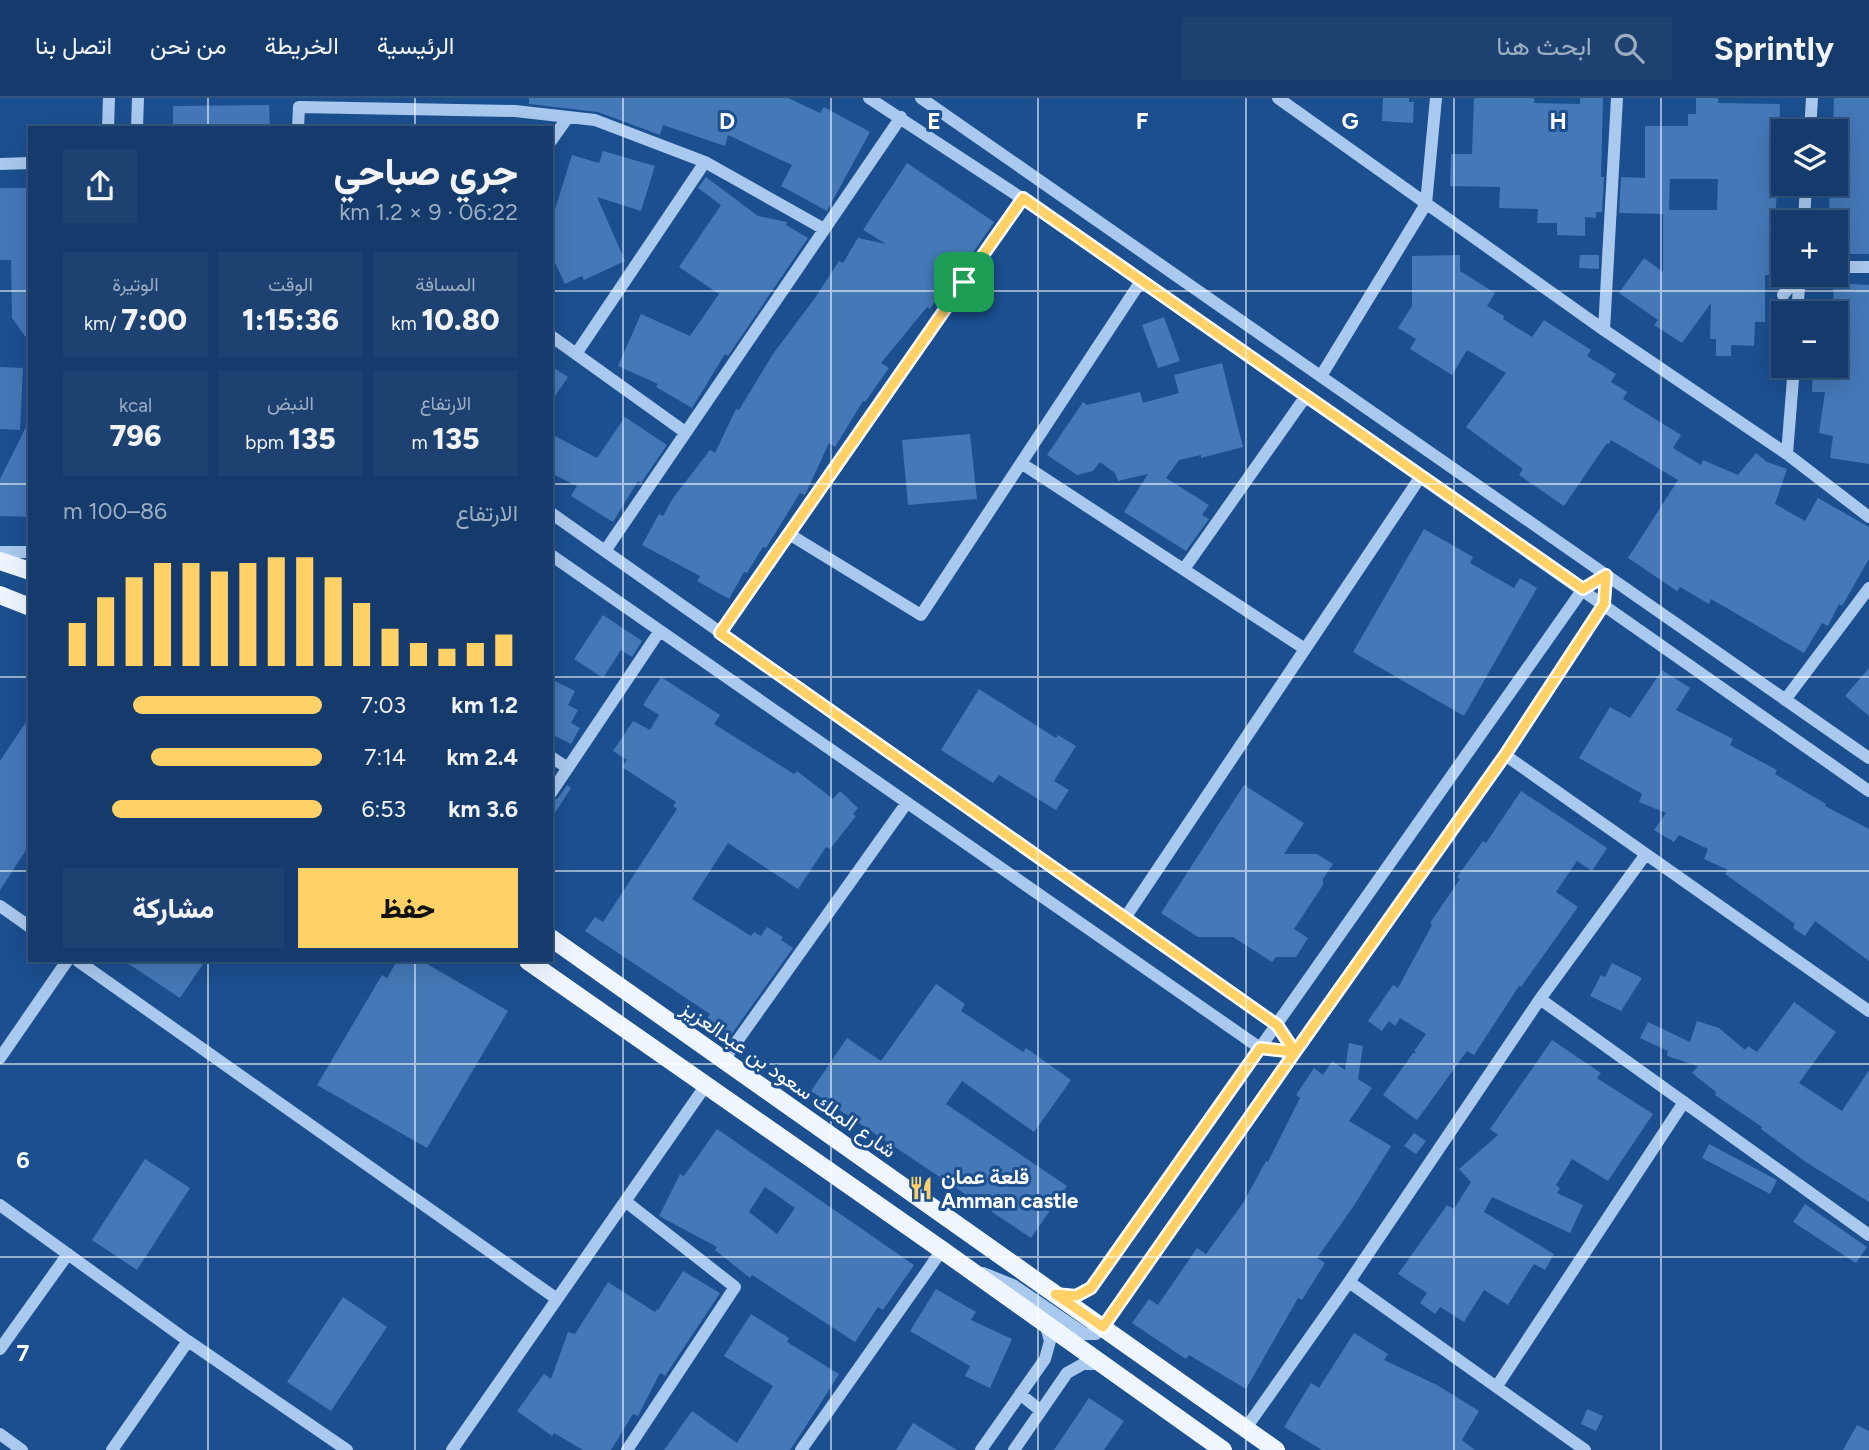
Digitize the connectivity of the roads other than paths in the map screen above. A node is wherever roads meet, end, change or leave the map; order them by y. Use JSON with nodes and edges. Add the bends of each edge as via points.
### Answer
{"nodes":[{"id":1,"x":109,"y":98,"type":"edge"},
{"id":2,"x":138,"y":98,"type":"edge"},
{"id":3,"x":869,"y":98,"type":"edge"},
{"id":4,"x":921,"y":98,"type":"edge"},
{"id":5,"x":1278,"y":98,"type":"edge"},
{"id":6,"x":1436,"y":98,"type":"edge"},
{"id":7,"x":1617,"y":98,"type":"edge"},
{"id":8,"x":1812,"y":98,"type":"edge"},
{"id":9,"x":568,"y":117,"type":"junction"},
{"id":10,"x":901,"y":117,"type":"junction"},
{"id":11,"x":1811,"y":119,"type":"edge"},
{"id":12,"x":108,"y":126,"type":"edge"},
{"id":13,"x":137,"y":126,"type":"edge"},
{"id":14,"x":298,"y":126,"type":"edge"},
{"id":15,"x":553,"y":138,"type":"edge"},
{"id":16,"x":705,"y":162,"type":"junction"},
{"id":17,"x":0,"y":163,"type":"edge"},
{"id":18,"x":28,"y":163,"type":"edge"},
{"id":19,"x":1023,"y":198,"type":"junction"},
{"id":20,"x":1426,"y":204,"type":"junction"},
{"id":21,"x":824,"y":229,"type":"junction"},
{"id":22,"x":1848,"y":267,"type":"edge"},
{"id":23,"x":1869,"y":267,"type":"edge"},
{"id":24,"x":1141,"y":281,"type":"junction"},
{"id":25,"x":1790,"y":287,"type":"edge"},
{"id":26,"x":1783,"y":295,"type":"dead end"},
{"id":27,"x":1604,"y":330,"type":"junction"},
{"id":28,"x":553,"y":337,"type":"edge"},
{"id":29,"x":576,"y":354,"type":"junction"},
{"id":30,"x":1321,"y":376,"type":"junction"},
{"id":31,"x":1793,"y":378,"type":"edge"},
{"id":32,"x":1306,"y":396,"type":"junction"},
{"id":33,"x":685,"y":432,"type":"junction"},
{"id":34,"x":1787,"y":454,"type":"junction"},
{"id":35,"x":1021,"y":463,"type":"junction"},
{"id":36,"x":1421,"y":476,"type":"junction"},
{"id":37,"x":553,"y":514,"type":"edge"},
{"id":38,"x":1869,"y":516,"type":"edge"},
{"id":39,"x":789,"y":534,"type":"junction"},
{"id":40,"x":605,"y":551,"type":"junction"},
{"id":41,"x":0,"y":552,"type":"edge"},
{"id":42,"x":28,"y":552,"type":"edge"},
{"id":43,"x":553,"y":556,"type":"edge"},
{"id":44,"x":0,"y":561,"type":"edge"},
{"id":45,"x":1184,"y":569,"type":"junction"},
{"id":46,"x":28,"y":570,"type":"edge"},
{"id":47,"x":1606,"y":575,"type":"junction"},
{"id":48,"x":1869,"y":588,"type":"edge"},
{"id":49,"x":1583,"y":589,"type":"junction"},
{"id":50,"x":0,"y":595,"type":"edge"},
{"id":51,"x":1604,"y":604,"type":"junction"},
{"id":52,"x":28,"y":606,"type":"edge"},
{"id":53,"x":659,"y":632,"type":"junction"},
{"id":54,"x":720,"y":633,"type":"junction"},
{"id":55,"x":1305,"y":649,"type":"junction"},
{"id":56,"x":1785,"y":699,"type":"junction"},
{"id":57,"x":1505,"y":755,"type":"junction"},
{"id":58,"x":553,"y":758,"type":"edge"},
{"id":59,"x":1869,"y":758,"type":"edge"},
{"id":60,"x":568,"y":768,"type":"junction"},
{"id":61,"x":553,"y":790,"type":"edge"},
{"id":62,"x":1869,"y":791,"type":"edge"},
{"id":63,"x":906,"y":804,"type":"junction"},
{"id":64,"x":1646,"y":854,"type":"junction"},
{"id":65,"x":0,"y":906,"type":"edge"},
{"id":66,"x":1125,"y":918,"type":"junction"},
{"id":67,"x":28,"y":926,"type":"edge"},
{"id":68,"x":553,"y":939,"type":"edge"},
{"id":69,"x":66,"y":962,"type":"edge"},
{"id":70,"x":79,"y":962,"type":"edge"},
{"id":71,"x":529,"y":962,"type":"edge"},
{"id":72,"x":1540,"y":999,"type":"junction"},
{"id":73,"x":1869,"y":1012,"type":"edge"},
{"id":74,"x":1277,"y":1025,"type":"junction"},
{"id":75,"x":1260,"y":1048,"type":"junction"},
{"id":76,"x":1295,"y":1052,"type":"junction"},
{"id":77,"x":0,"y":1058,"type":"edge"},
{"id":78,"x":723,"y":1061,"type":"junction"},
{"id":79,"x":706,"y":1085,"type":"junction"},
{"id":80,"x":1684,"y":1102,"type":"junction"},
{"id":81,"x":625,"y":1201,"type":"junction"},
{"id":82,"x":0,"y":1205,"type":"edge"},
{"id":83,"x":1869,"y":1235,"type":"edge"},
{"id":84,"x":942,"y":1250,"type":"junction"},
{"id":85,"x":68,"y":1254,"type":"junction"},
{"id":86,"x":966,"y":1267,"type":"junction"},
{"id":87,"x":1349,"y":1282,"type":"junction"},
{"id":88,"x":1055,"y":1294,"type":"junction"},
{"id":89,"x":557,"y":1299,"type":"junction"},
{"id":90,"x":1044,"y":1323,"type":"junction"},
{"id":91,"x":1103,"y":1327,"type":"junction"},
{"id":92,"x":188,"y":1341,"type":"junction"},
{"id":93,"x":0,"y":1349,"type":"edge"},
{"id":94,"x":1101,"y":1364,"type":"junction"},
{"id":95,"x":1497,"y":1386,"type":"junction"},
{"id":96,"x":1020,"y":1394,"type":"junction"},
{"id":97,"x":1040,"y":1410,"type":"junction"},
{"id":98,"x":1246,"y":1428,"type":"junction"},
{"id":99,"x":0,"y":1434,"type":"edge"},
{"id":100,"x":22,"y":1450,"type":"edge"},
{"id":101,"x":112,"y":1450,"type":"edge"},
{"id":102,"x":347,"y":1450,"type":"edge"},
{"id":103,"x":452,"y":1450,"type":"edge"},
{"id":104,"x":627,"y":1450,"type":"edge"},
{"id":105,"x":801,"y":1450,"type":"edge"},
{"id":106,"x":981,"y":1450,"type":"edge"},
{"id":107,"x":1014,"y":1450,"type":"edge"},
{"id":108,"x":1223,"y":1450,"type":"edge"},
{"id":109,"x":1276,"y":1450,"type":"edge"},
{"id":110,"x":1585,"y":1450,"type":"edge"}],
"edges":[{"from":1,"to":12,"type":"street"},
{"from":2,"to":13,"type":"street"},
{"from":3,"to":10,"type":"street"},
{"from":4,"to":30,"type":"street"},
{"from":5,"to":20,"type":"street"},
{"from":6,"to":20,"type":"street"},
{"from":7,"to":27,"type":"street"},
{"from":8,"to":11,"type":"street"},
{"from":9,"to":14,"type":"street","via":[[515,111],[299,107]]},
{"from":9,"to":15,"type":"street"},
{"from":9,"to":16,"type":"street","via":[[595,120]]},
{"from":10,"to":19,"type":"street"},
{"from":10,"to":21,"type":"street"},
{"from":16,"to":21,"type":"street"},
{"from":16,"to":29,"type":"street"},
{"from":17,"to":18,"type":"street"},
{"from":19,"to":24,"type":"street"},
{"from":19,"to":39,"type":"street"},
{"from":20,"to":27,"type":"street"},
{"from":20,"to":30,"type":"street"},
{"from":21,"to":33,"type":"street"},
{"from":22,"to":23,"type":"street"},
{"from":24,"to":32,"type":"street"},
{"from":24,"to":35,"type":"street"},
{"from":25,"to":26,"type":"street"},
{"from":27,"to":34,"type":"street"},
{"from":28,"to":29,"type":"street"},
{"from":29,"to":33,"type":"street"},
{"from":30,"to":47,"type":"street"},
{"from":31,"to":34,"type":"street"},
{"from":32,"to":36,"type":"street"},
{"from":32,"to":45,"type":"street"},
{"from":33,"to":40,"type":"street"},
{"from":34,"to":38,"type":"street"},
{"from":35,"to":39,"type":"street","via":[[921,615]]},
{"from":35,"to":45,"type":"street"},
{"from":36,"to":49,"type":"street"},
{"from":36,"to":55,"type":"street"},
{"from":37,"to":40,"type":"street"},
{"from":39,"to":54,"type":"street"},
{"from":40,"to":54,"type":"street"},
{"from":41,"to":42,"type":"street"},
{"from":43,"to":53,"type":"street"},
{"from":44,"to":46,"type":"main road"},
{"from":45,"to":55,"type":"street"},
{"from":47,"to":49,"type":"street"},
{"from":47,"to":51,"type":"street"},
{"from":47,"to":56,"type":"street"},
{"from":48,"to":56,"type":"street"},
{"from":49,"to":51,"type":"street"},
{"from":49,"to":74,"type":"street"},
{"from":50,"to":52,"type":"main road"},
{"from":51,"to":57,"type":"street"},
{"from":51,"to":62,"type":"street"},
{"from":53,"to":60,"type":"street"},
{"from":53,"to":63,"type":"street"},
{"from":54,"to":66,"type":"street"},
{"from":55,"to":66,"type":"street"},
{"from":56,"to":59,"type":"street"},
{"from":57,"to":64,"type":"street"},
{"from":57,"to":76,"type":"street"},
{"from":58,"to":60,"type":"street"},
{"from":60,"to":61,"type":"street"},
{"from":63,"to":75,"type":"street"},
{"from":63,"to":78,"type":"street"},
{"from":64,"to":72,"type":"street"},
{"from":64,"to":73,"type":"street"},
{"from":65,"to":67,"type":"street"},
{"from":66,"to":74,"type":"street"},
{"from":68,"to":78,"type":"main road","name":"شارع الملك سعود بن عبدالعزيز"},
{"from":69,"to":77,"type":"street"},
{"from":70,"to":89,"type":"street"},
{"from":71,"to":79,"type":"main road"},
{"from":72,"to":80,"type":"street"},
{"from":72,"to":87,"type":"street"},
{"from":74,"to":75,"type":"street"},
{"from":74,"to":76,"type":"street"},
{"from":75,"to":76,"type":"street"},
{"from":75,"to":88,"type":"street","via":[[1091,1288],[1076,1296]]},
{"from":76,"to":91,"type":"street"},
{"from":78,"to":88,"type":"main road","name":"شارع الملك سعود بن عبدالعزيز"},
{"from":79,"to":81,"type":"street"},
{"from":79,"to":84,"type":"main road"},
{"from":80,"to":83,"type":"street"},
{"from":80,"to":95,"type":"street"},
{"from":81,"to":89,"type":"street"},
{"from":81,"to":104,"type":"street","via":[[735,1287]]},
{"from":82,"to":85,"type":"street"},
{"from":84,"to":86,"type":"main road"},
{"from":84,"to":105,"type":"street"},
{"from":85,"to":92,"type":"street"},
{"from":85,"to":93,"type":"street"},
{"from":86,"to":90,"type":"main road"},
{"from":86,"to":91,"type":"street","via":[[1013,1285],[1085,1334],[1096,1334]]},
{"from":87,"to":95,"type":"street"},
{"from":87,"to":98,"type":"street"},
{"from":88,"to":91,"type":"main road","name":"شارع الملك سعود بن عبدالعزيز"},
{"from":89,"to":103,"type":"street"},
{"from":90,"to":94,"type":"main road"},
{"from":90,"to":96,"type":"street","via":[[1049,1350]]},
{"from":91,"to":98,"type":"main road","name":"شارع الملك سعود بن عبدالعزيز"},
{"from":92,"to":101,"type":"street"},
{"from":92,"to":102,"type":"street"},
{"from":94,"to":97,"type":"street","via":[[1075,1367]]},
{"from":94,"to":108,"type":"main road"},
{"from":95,"to":110,"type":"street"},
{"from":96,"to":97,"type":"street"},
{"from":96,"to":106,"type":"street"},
{"from":97,"to":107,"type":"street"},
{"from":98,"to":109,"type":"main road","name":"شارع الملك سعود بن عبدالعزيز"},
{"from":99,"to":100,"type":"street"}]}
